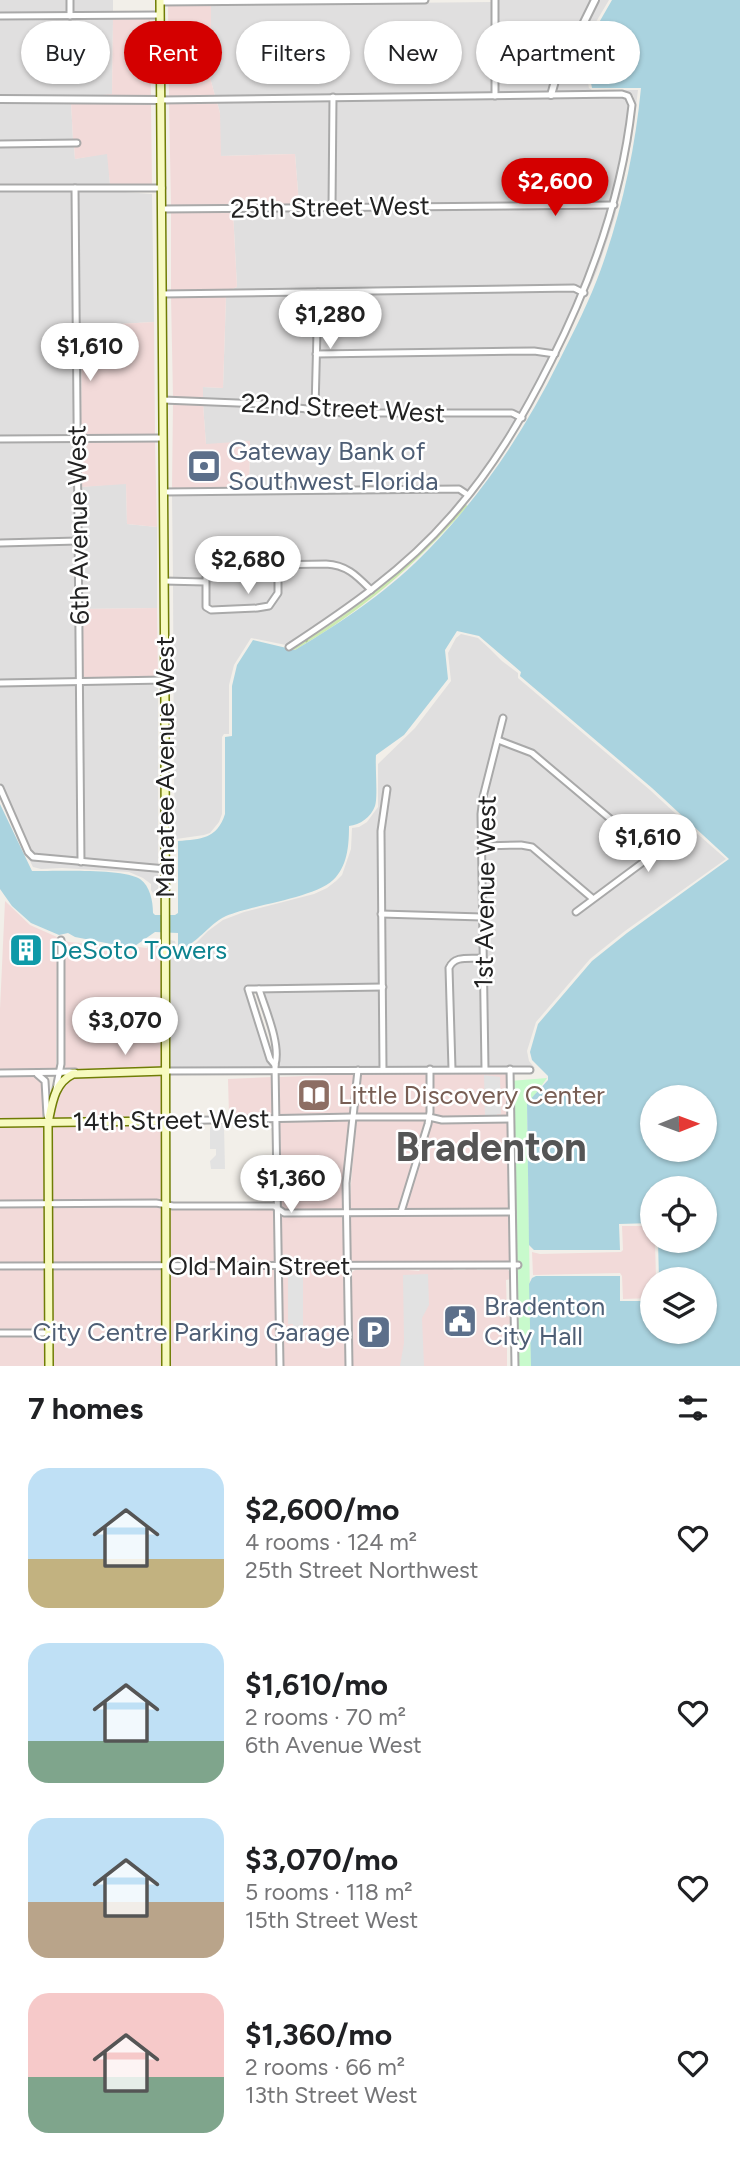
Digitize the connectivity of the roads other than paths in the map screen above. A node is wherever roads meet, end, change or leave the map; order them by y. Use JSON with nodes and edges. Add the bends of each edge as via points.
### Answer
{"nodes":[{"id":1,"x":70,"y":0,"type":"edge"},
{"id":2,"x":325,"y":0,"type":"edge"},
{"id":3,"x":407,"y":0,"type":"edge"},
{"id":4,"x":425,"y":0,"type":"edge"},
{"id":5,"x":495,"y":0,"type":"edge"},
{"id":6,"x":595,"y":0,"type":"edge"},
{"id":7,"x":160,"y":1,"type":"edge"},
{"id":8,"x":245,"y":1,"type":"edge"},
{"id":9,"x":160,"y":15,"type":"junction"},
{"id":10,"x":0,"y":16,"type":"edge"},
{"id":11,"x":70,"y":16,"type":"junction"},
{"id":12,"x":551,"y":95,"type":"junction"},
{"id":13,"x":495,"y":96,"type":"junction"},
{"id":14,"x":333,"y":97,"type":"junction"},
{"id":15,"x":0,"y":99,"type":"edge"},
{"id":16,"x":161,"y":100,"type":"junction"},
{"id":17,"x":78,"y":143,"type":"dead end"},
{"id":18,"x":0,"y":144,"type":"edge"},
{"id":19,"x":0,"y":188,"type":"edge"},
{"id":20,"x":75,"y":188,"type":"junction"},
{"id":21,"x":162,"y":188,"type":"junction"},
{"id":22,"x":614,"y":205,"type":"junction"},
{"id":23,"x":332,"y":207,"type":"junction"},
{"id":24,"x":162,"y":209,"type":"junction"},
{"id":25,"x":318,"y":292,"type":"junction"},
{"id":26,"x":584,"y":293,"type":"junction"},
{"id":27,"x":162,"y":294,"type":"junction"},
{"id":28,"x":316,"y":354,"type":"junction"},
{"id":29,"x":555,"y":354,"type":"junction"},
{"id":30,"x":163,"y":400,"type":"junction"},
{"id":31,"x":315,"y":409,"type":"junction"},
{"id":32,"x":522,"y":418,"type":"junction"},
{"id":33,"x":78,"y":438,"type":"junction"},
{"id":34,"x":163,"y":438,"type":"junction"},
{"id":35,"x":0,"y":439,"type":"edge"},
{"id":36,"x":164,"y":492,"type":"junction"},
{"id":37,"x":468,"y":495,"type":"junction"},
{"id":38,"x":78,"y":541,"type":"junction"},
{"id":39,"x":0,"y":543,"type":"edge"},
{"id":40,"x":278,"y":565,"type":"junction"},
{"id":41,"x":164,"y":581,"type":"junction"},
{"id":42,"x":205,"y":582,"type":"junction"},
{"id":43,"x":371,"y":590,"type":"junction"},
{"id":44,"x":289,"y":647,"type":"dead end"},
{"id":45,"x":165,"y":680,"type":"junction"},
{"id":46,"x":80,"y":681,"type":"junction"},
{"id":47,"x":0,"y":683,"type":"edge"},
{"id":48,"x":503,"y":718,"type":"dead end"},
{"id":49,"x":498,"y":740,"type":"junction"},
{"id":50,"x":0,"y":788,"type":"edge"},
{"id":51,"x":387,"y":789,"type":"dead end"},
{"id":52,"x":689,"y":828,"type":"dead end"},
{"id":53,"x":481,"y":846,"type":"junction"},
{"id":54,"x":652,"y":855,"type":"junction"},
{"id":55,"x":81,"y":862,"type":"junction"},
{"id":56,"x":166,"y":869,"type":"junction"},
{"id":57,"x":593,"y":898,"type":"junction"},
{"id":58,"x":576,"y":912,"type":"dead end"},
{"id":59,"x":381,"y":914,"type":"junction"},
{"id":60,"x":482,"y":917,"type":"junction"},
{"id":61,"x":61,"y":940,"type":"dead end"},
{"id":62,"x":483,"y":958,"type":"junction"},
{"id":63,"x":383,"y":987,"type":"junction"},
{"id":64,"x":253,"y":989,"type":"junction"},
{"id":65,"x":275,"y":1067,"type":"junction"},
{"id":66,"x":383,"y":1069,"type":"junction"},
{"id":67,"x":430,"y":1069,"type":"junction"},
{"id":68,"x":452,"y":1069,"type":"junction"},
{"id":69,"x":485,"y":1069,"type":"junction"},
{"id":70,"x":510,"y":1069,"type":"junction"},
{"id":71,"x":358,"y":1070,"type":"junction"},
{"id":72,"x":530,"y":1070,"type":"dead end"},
{"id":73,"x":166,"y":1071,"type":"junction"},
{"id":74,"x":31,"y":1072,"type":"junction"},
{"id":75,"x":59,"y":1072,"type":"junction"},
{"id":76,"x":85,"y":1072,"type":"junction"},
{"id":77,"x":0,"y":1073,"type":"edge"},
{"id":78,"x":55,"y":1092,"type":"junction"},
{"id":79,"x":353,"y":1117,"type":"junction"},
{"id":80,"x":276,"y":1118,"type":"junction"},
{"id":81,"x":429,"y":1118,"type":"junction"},
{"id":82,"x":510,"y":1119,"type":"junction"},
{"id":83,"x":166,"y":1121,"type":"junction"},
{"id":84,"x":0,"y":1123,"type":"edge"},
{"id":85,"x":48,"y":1123,"type":"junction"},
{"id":86,"x":0,"y":1204,"type":"edge"},
{"id":87,"x":48,"y":1204,"type":"junction"},
{"id":88,"x":167,"y":1205,"type":"junction"},
{"id":89,"x":277,"y":1208,"type":"junction"},
{"id":90,"x":401,"y":1212,"type":"junction"},
{"id":91,"x":512,"y":1212,"type":"junction"},
{"id":92,"x":346,"y":1213,"type":"junction"},
{"id":93,"x":279,"y":1265,"type":"junction"},
{"id":94,"x":515,"y":1265,"type":"junction"},
{"id":95,"x":0,"y":1266,"type":"edge"},
{"id":96,"x":48,"y":1266,"type":"junction"},
{"id":97,"x":166,"y":1266,"type":"junction"},
{"id":98,"x":347,"y":1266,"type":"junction"},
{"id":99,"x":0,"y":1333,"type":"edge"},
{"id":100,"x":49,"y":1333,"type":"junction"},
{"id":101,"x":49,"y":1366,"type":"edge"},
{"id":102,"x":166,"y":1366,"type":"edge"},
{"id":103,"x":280,"y":1366,"type":"edge"},
{"id":104,"x":349,"y":1366,"type":"edge"},
{"id":105,"x":514,"y":1366,"type":"edge"}],
"edges":[{"from":1,"to":11,"type":"street"},
{"from":2,"to":3,"type":"street"},
{"from":2,"to":8,"type":"street"},
{"from":3,"to":4,"type":"street"},
{"from":5,"to":13,"type":"street"},
{"from":6,"to":12,"type":"street"},
{"from":7,"to":8,"type":"street"},
{"from":7,"to":9,"type":"main road","name":"Manatee Avenue West"},
{"from":9,"to":11,"type":"street"},
{"from":9,"to":16,"type":"main road","name":"Manatee Avenue West"},
{"from":10,"to":11,"type":"street"},
{"from":12,"to":13,"type":"street"},
{"from":12,"to":22,"type":"street","via":[[622,94],[630,98],[628,137]]},
{"from":13,"to":14,"type":"street"},
{"from":14,"to":16,"type":"street"},
{"from":14,"to":23,"type":"street"},
{"from":15,"to":16,"type":"street"},
{"from":16,"to":21,"type":"main road","name":"Manatee Avenue West"},
{"from":17,"to":18,"type":"street"},
{"from":19,"to":20,"type":"street"},
{"from":20,"to":21,"type":"street"},
{"from":20,"to":33,"type":"street","name":"6th Avenue West"},
{"from":21,"to":24,"type":"main road","name":"Manatee Avenue West"},
{"from":22,"to":23,"type":"street","name":"25th Street West"},
{"from":22,"to":26,"type":"street"},
{"from":23,"to":24,"type":"street","name":"25th Street West"},
{"from":24,"to":27,"type":"main road","name":"Manatee Avenue West"},
{"from":25,"to":26,"type":"street","via":[[573,288]]},
{"from":25,"to":27,"type":"street"},
{"from":25,"to":28,"type":"street"},
{"from":26,"to":29,"type":"street"},
{"from":27,"to":30,"type":"main road","name":"Manatee Avenue West"},
{"from":28,"to":29,"type":"street"},
{"from":28,"to":31,"type":"street"},
{"from":29,"to":32,"type":"street"},
{"from":30,"to":31,"type":"street","name":"22nd Street West"},
{"from":30,"to":34,"type":"main road","name":"Manatee Avenue West"},
{"from":31,"to":32,"type":"street","name":"22nd Street West","via":[[370,414],[512,413]]},
{"from":32,"to":37,"type":"street"},
{"from":33,"to":34,"type":"street"},
{"from":33,"to":35,"type":"street"},
{"from":33,"to":38,"type":"street","name":"6th Avenue West"},
{"from":34,"to":36,"type":"main road","name":"Manatee Avenue West"},
{"from":36,"to":37,"type":"street","via":[[459,489]]},
{"from":36,"to":41,"type":"main road","name":"Manatee Avenue West"},
{"from":37,"to":43,"type":"street","via":[[450,518]]},
{"from":38,"to":39,"type":"street"},
{"from":38,"to":46,"type":"street","name":"6th Avenue West"},
{"from":40,"to":42,"type":"street","via":[[206,566]]},
{"from":40,"to":42,"type":"street","via":[[278,593],[264,608],[208,609]]},
{"from":40,"to":43,"type":"street","via":[[339,566]]},
{"from":41,"to":42,"type":"street"},
{"from":41,"to":45,"type":"main road","name":"Manatee Avenue West"},
{"from":43,"to":44,"type":"street"},
{"from":45,"to":46,"type":"street"},
{"from":45,"to":56,"type":"main road","name":"Manatee Avenue West"},
{"from":46,"to":47,"type":"street"},
{"from":46,"to":55,"type":"street","name":"6th Avenue West"},
{"from":48,"to":49,"type":"street","name":"1st Avenue West"},
{"from":49,"to":53,"type":"street","name":"1st Avenue West","via":[[482,804]]},
{"from":49,"to":54,"type":"street","via":[[532,753]]},
{"from":50,"to":55,"type":"street","via":[[31,855]]},
{"from":51,"to":59,"type":"street","via":[[380,831]]},
{"from":52,"to":54,"type":"street"},
{"from":53,"to":57,"type":"street","via":[[532,848]]},
{"from":53,"to":60,"type":"street","name":"1st Avenue West"},
{"from":54,"to":57,"type":"street"},
{"from":55,"to":56,"type":"street"},
{"from":56,"to":73,"type":"main road","name":"Manatee Avenue West"},
{"from":57,"to":58,"type":"street"},
{"from":59,"to":60,"type":"street"},
{"from":59,"to":63,"type":"street"},
{"from":60,"to":62,"type":"street","name":"1st Avenue West"},
{"from":61,"to":75,"type":"street"},
{"from":62,"to":68,"type":"street","via":[[450,963]]},
{"from":62,"to":69,"type":"street","name":"1st Avenue West"},
{"from":63,"to":64,"type":"street"},
{"from":63,"to":66,"type":"street"},
{"from":64,"to":65,"type":"street"},
{"from":64,"to":65,"type":"street","via":[[275,1043]]},
{"from":65,"to":71,"type":"street"},
{"from":65,"to":73,"type":"street"},
{"from":65,"to":80,"type":"street"},
{"from":66,"to":67,"type":"street"},
{"from":66,"to":71,"type":"street"},
{"from":67,"to":68,"type":"street"},
{"from":67,"to":81,"type":"street"},
{"from":68,"to":69,"type":"street"},
{"from":69,"to":70,"type":"street"},
{"from":70,"to":72,"type":"street"},
{"from":70,"to":82,"type":"street"},
{"from":71,"to":79,"type":"street"},
{"from":73,"to":76,"type":"main road"},
{"from":73,"to":83,"type":"main road","name":"Manatee Avenue West"},
{"from":74,"to":75,"type":"street"},
{"from":74,"to":77,"type":"street"},
{"from":74,"to":85,"type":"street","via":[[45,1081]]},
{"from":75,"to":76,"type":"street"},
{"from":75,"to":78,"type":"street"},
{"from":76,"to":78,"type":"main road","via":[[67,1077]]},
{"from":78,"to":85,"type":"main road"},
{"from":79,"to":80,"type":"street","name":"14th Street West"},
{"from":79,"to":81,"type":"street","name":"14th Street West"},
{"from":79,"to":92,"type":"street"},
{"from":80,"to":83,"type":"street","name":"14th Street West"},
{"from":80,"to":89,"type":"street"},
{"from":81,"to":82,"type":"street","name":"14th Street West"},
{"from":81,"to":90,"type":"street"},
{"from":82,"to":91,"type":"street"},
{"from":83,"to":85,"type":"main road","name":"14th Street West"},
{"from":83,"to":88,"type":"main road","name":"Manatee Avenue West"},
{"from":84,"to":85,"type":"main road","name":"14th Street West"},
{"from":85,"to":87,"type":"main road"},
{"from":86,"to":87,"type":"street"},
{"from":87,"to":88,"type":"street"},
{"from":87,"to":96,"type":"main road"},
{"from":88,"to":89,"type":"street"},
{"from":88,"to":97,"type":"main road","name":"Manatee Avenue West"},
{"from":89,"to":92,"type":"street","via":[[284,1213]]},
{"from":89,"to":93,"type":"street"},
{"from":90,"to":91,"type":"street"},
{"from":90,"to":92,"type":"street"},
{"from":91,"to":94,"type":"street"},
{"from":92,"to":98,"type":"street"},
{"from":93,"to":97,"type":"street","name":"Old Main Street"},
{"from":93,"to":98,"type":"street","name":"Old Main Street"},
{"from":93,"to":103,"type":"street"},
{"from":94,"to":98,"type":"street","name":"Old Main Street"},
{"from":94,"to":105,"type":"street"},
{"from":95,"to":96,"type":"street","name":"Old Main Street"},
{"from":96,"to":97,"type":"street","name":"Old Main Street"},
{"from":96,"to":100,"type":"main road"},
{"from":97,"to":102,"type":"main road","name":"Manatee Avenue West"},
{"from":98,"to":104,"type":"street"},
{"from":99,"to":100,"type":"street"},
{"from":100,"to":101,"type":"main road"}]}
